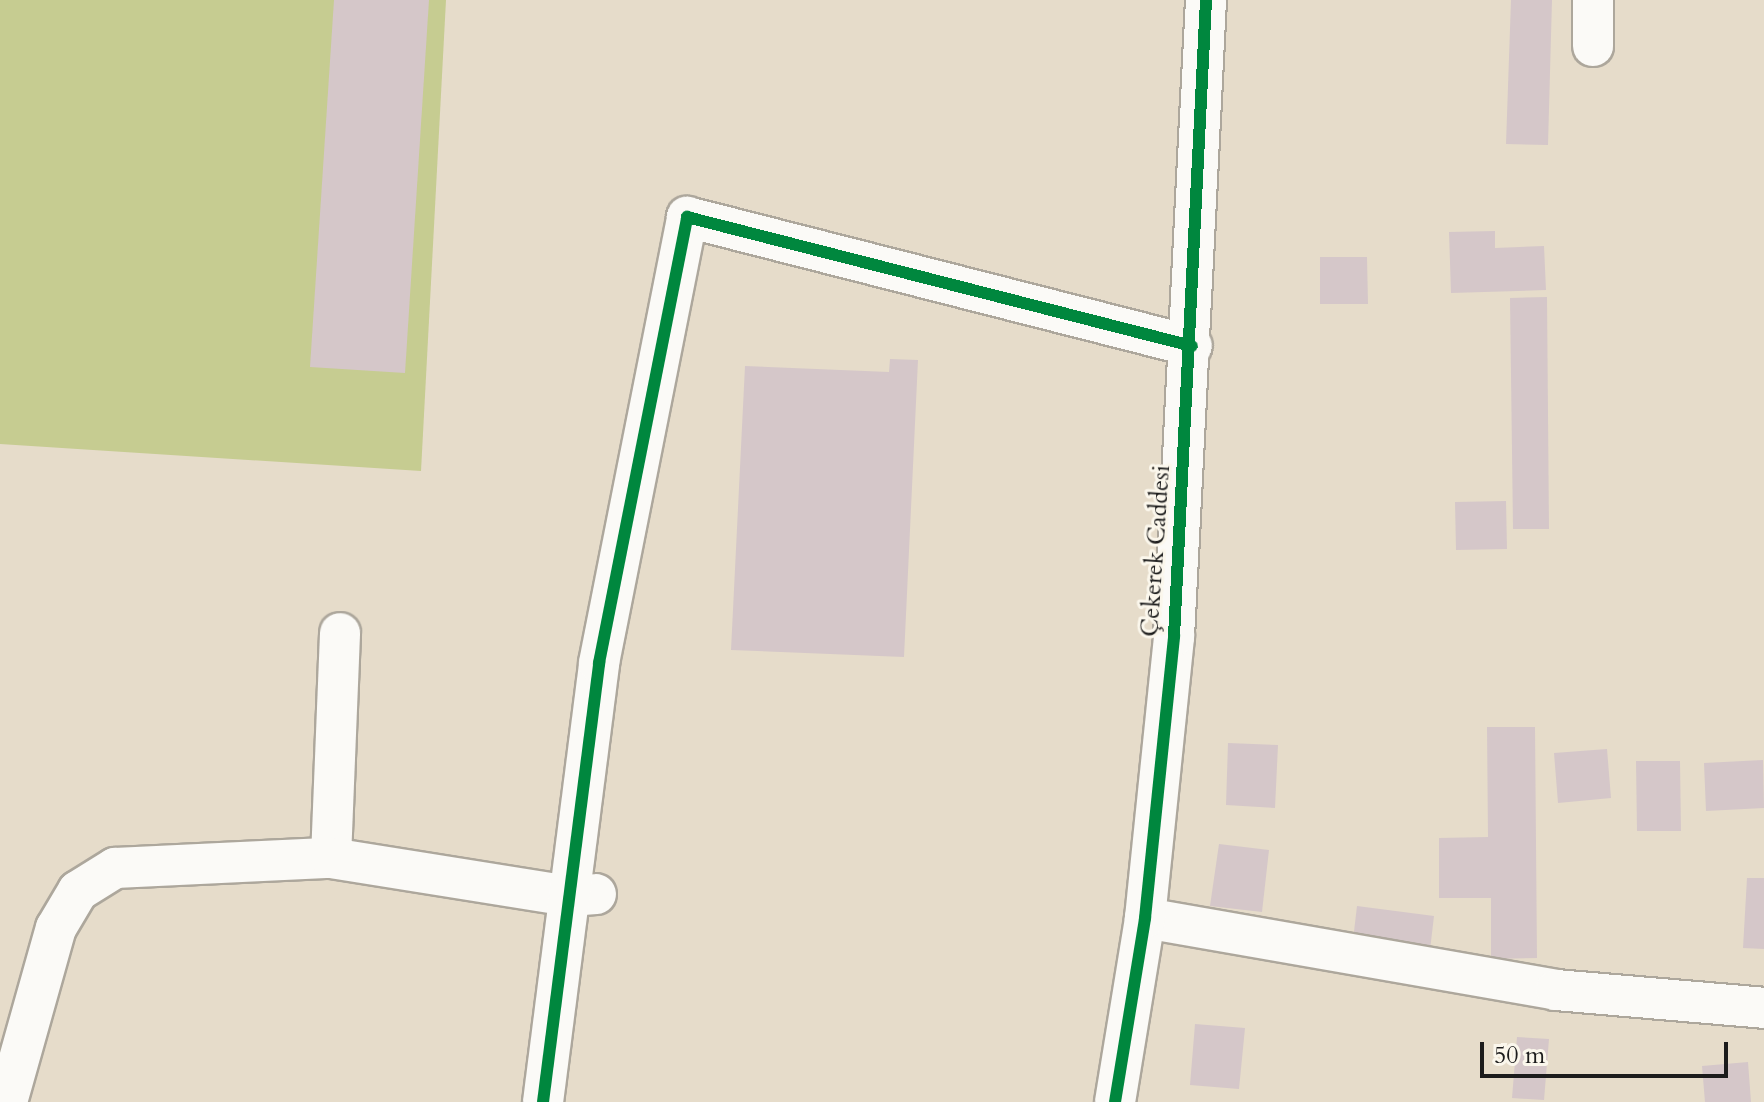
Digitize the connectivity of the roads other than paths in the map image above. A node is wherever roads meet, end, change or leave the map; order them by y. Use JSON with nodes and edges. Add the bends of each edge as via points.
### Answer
{"nodes":[{"id":1,"x":1206,"y":0,"type":"edge"},
{"id":2,"x":1593,"y":0,"type":"edge"},
{"id":3,"x":1593,"y":46,"type":"dead end"},
{"id":4,"x":1192,"y":346,"type":"junction"},
{"id":5,"x":340,"y":633,"type":"dead end"},
{"id":6,"x":331,"y":858,"type":"junction"},
{"id":7,"x":583,"y":895,"type":"junction"},
{"id":8,"x":1145,"y":918,"type":"junction"},
{"id":9,"x":1764,"y":1008,"type":"edge"},
{"id":10,"x":7,"y":1102,"type":"edge"},
{"id":11,"x":543,"y":1102,"type":"edge"},
{"id":12,"x":1115,"y":1102,"type":"edge"}],
"edges":[{"from":1,"to":4,"type":"street","name":"Çekerek Caddesi"},
{"from":2,"to":3,"type":"street"},
{"from":4,"to":7,"type":"street","via":[[687,217],[599,663]]},
{"from":4,"to":8,"type":"street","name":"Çekerek Caddesi","via":[[1174,636]]},
{"from":5,"to":6,"type":"street"},
{"from":6,"to":7,"type":"street"},
{"from":6,"to":10,"type":"street","via":[[115,868],[78,891],[56,928]]},
{"from":7,"to":11,"type":"street"},
{"from":8,"to":9,"type":"street","via":[[1556,990]]},
{"from":8,"to":12,"type":"street","name":"Çekerek Caddesi"}]}
